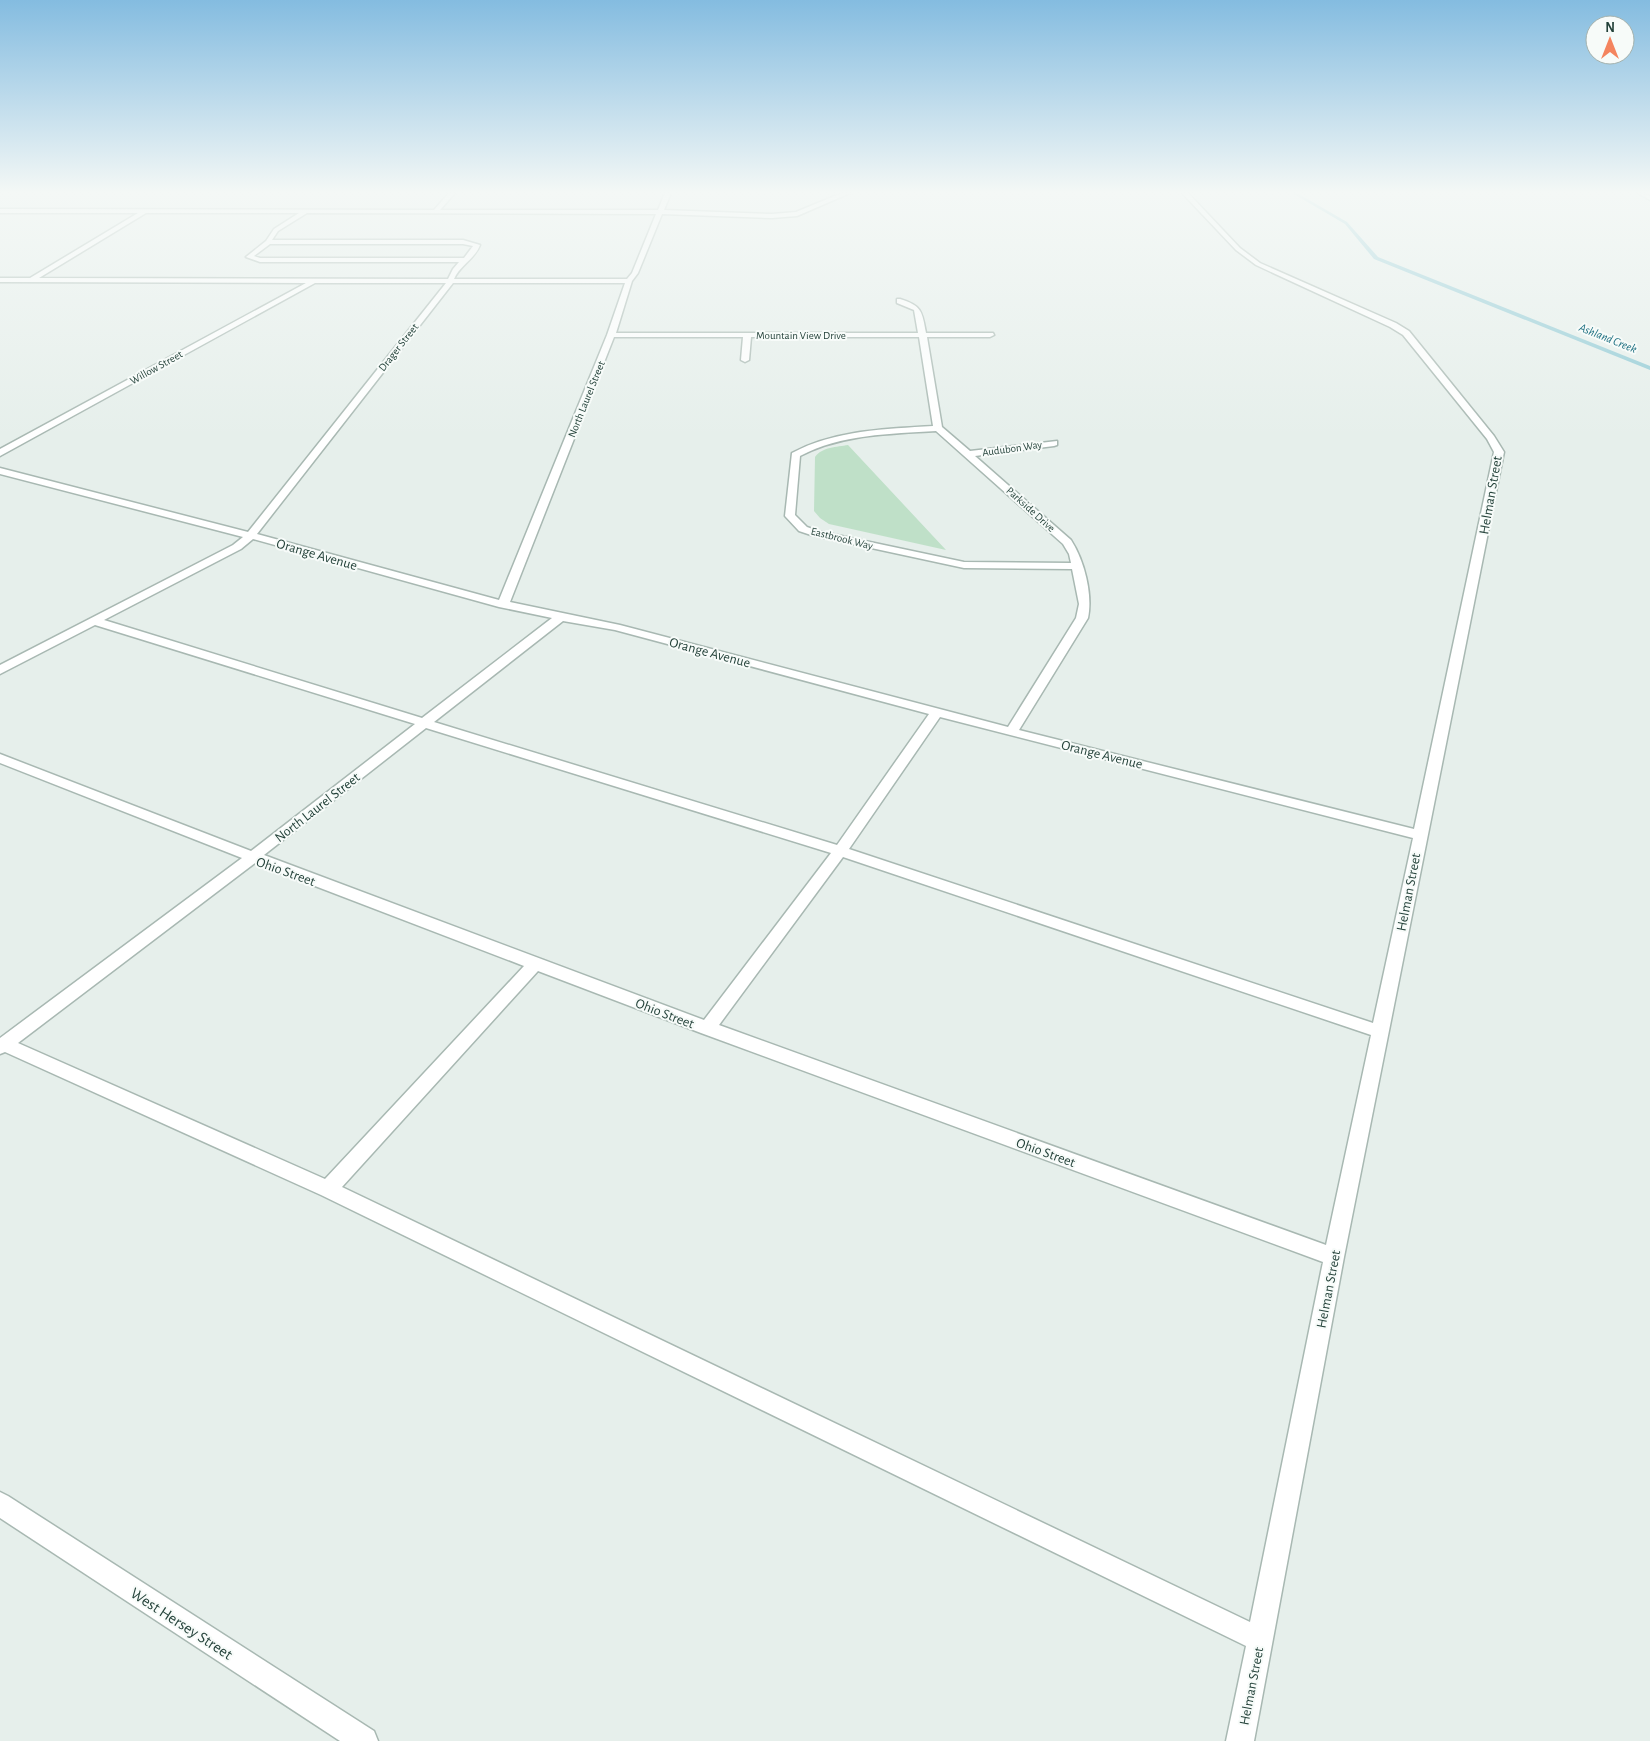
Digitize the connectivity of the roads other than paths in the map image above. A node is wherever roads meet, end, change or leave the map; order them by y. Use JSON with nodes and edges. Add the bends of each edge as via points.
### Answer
{"nodes":[{"id":1,"x":41,"y":274,"type":"edge"},
{"id":2,"x":454,"y":274,"type":"edge"},
{"id":3,"x":634,"y":274,"type":"edge"},
{"id":4,"x":1282,"y":274,"type":"edge"},
{"id":5,"x":0,"y":280,"type":"edge"},
{"id":6,"x":32,"y":280,"type":"junction"},
{"id":7,"x":629,"y":281,"type":"junction"},
{"id":8,"x":313,"y":282,"type":"junction"},
{"id":9,"x":450,"y":282,"type":"junction"},
{"id":10,"x":900,"y":301,"type":"dead end"},
{"id":11,"x":611,"y":335,"type":"junction"},
{"id":12,"x":747,"y":335,"type":"junction"},
{"id":13,"x":990,"y":335,"type":"dead end"},
{"id":14,"x":923,"y":336,"type":"junction"},
{"id":15,"x":745,"y":360,"type":"dead end"},
{"id":16,"x":938,"y":428,"type":"junction"},
{"id":17,"x":1054,"y":442,"type":"dead end"},
{"id":18,"x":0,"y":453,"type":"edge"},
{"id":19,"x":970,"y":454,"type":"junction"},
{"id":20,"x":0,"y":471,"type":"edge"},
{"id":21,"x":250,"y":536,"type":"junction"},
{"id":22,"x":1076,"y":566,"type":"junction"},
{"id":23,"x":503,"y":605,"type":"junction"},
{"id":24,"x":559,"y":618,"type":"junction"},
{"id":25,"x":94,"y":621,"type":"junction"},
{"id":26,"x":0,"y":670,"type":"edge"},
{"id":27,"x":938,"y":712,"type":"junction"},
{"id":28,"x":425,"y":722,"type":"junction"},
{"id":29,"x":1011,"y":732,"type":"junction"},
{"id":30,"x":0,"y":758,"type":"edge"},
{"id":31,"x":1420,"y":835,"type":"junction"},
{"id":32,"x":840,"y":851,"type":"junction"},
{"id":33,"x":251,"y":858,"type":"junction"},
{"id":34,"x":534,"y":964,"type":"junction"},
{"id":35,"x":707,"y":1029,"type":"junction"},
{"id":36,"x":1380,"y":1032,"type":"junction"},
{"id":37,"x":2,"y":1045,"type":"edge"},
{"id":38,"x":328,"y":1189,"type":"junction"},
{"id":39,"x":1334,"y":1257,"type":"junction"},
{"id":40,"x":0,"y":1504,"type":"edge"},
{"id":41,"x":1260,"y":1640,"type":"junction"},
{"id":42,"x":364,"y":1741,"type":"edge"},
{"id":43,"x":1240,"y":1741,"type":"edge"}],
"edges":[{"from":1,"to":6,"type":"street"},
{"from":2,"to":9,"type":"street","name":"Drager Street"},
{"from":3,"to":7,"type":"street","name":"North Laurel Street"},
{"from":4,"to":31,"type":"street","name":"Helman Street","via":[[1406,332],[1500,452]]},
{"from":5,"to":6,"type":"street"},
{"from":6,"to":8,"type":"street"},
{"from":7,"to":9,"type":"street"},
{"from":7,"to":11,"type":"street","name":"North Laurel Street"},
{"from":8,"to":9,"type":"street"},
{"from":8,"to":18,"type":"street","name":"Willow Street"},
{"from":9,"to":21,"type":"street","name":"Drager Street"},
{"from":10,"to":14,"type":"street","via":[[917,309]]},
{"from":11,"to":12,"type":"street","name":"Mountain View Drive"},
{"from":11,"to":23,"type":"street","name":"North Laurel Street"},
{"from":12,"to":14,"type":"street","name":"Mountain View Drive"},
{"from":12,"to":15,"type":"street"},
{"from":13,"to":14,"type":"street","name":"Mountain View Drive"},
{"from":14,"to":16,"type":"street"},
{"from":16,"to":19,"type":"street","name":"Parkside Drive"},
{"from":16,"to":22,"type":"street","name":"Eastbrook Way","via":[[844,438],[807,447],[795,455],[790,516],[803,528],[815,533],[934,560],[964,565]]},
{"from":17,"to":19,"type":"street","name":"Audubon Way"},
{"from":19,"to":22,"type":"street","name":"Parkside Drive","via":[[1068,542]]},
{"from":20,"to":21,"type":"street","name":"Orange Avenue"},
{"from":21,"to":23,"type":"street","name":"Orange Avenue"},
{"from":21,"to":25,"type":"street","name":"Drager Street","via":[[237,547]]},
{"from":22,"to":29,"type":"street","name":"Parkside Drive","via":[[1085,604],[1082,618]]},
{"from":23,"to":24,"type":"street","name":"Orange Avenue"},
{"from":24,"to":27,"type":"street","name":"Orange Avenue","via":[[616,627]]},
{"from":24,"to":28,"type":"street","name":"North Laurel Street"},
{"from":25,"to":26,"type":"street","name":"Drager Street"},
{"from":25,"to":28,"type":"street"},
{"from":27,"to":29,"type":"street","name":"Orange Avenue"},
{"from":27,"to":32,"type":"street"},
{"from":28,"to":32,"type":"street"},
{"from":28,"to":33,"type":"street","name":"North Laurel Street"},
{"from":29,"to":31,"type":"street","name":"Orange Avenue"},
{"from":30,"to":33,"type":"street","name":"Ohio Street"},
{"from":31,"to":36,"type":"street","name":"Helman Street"},
{"from":32,"to":35,"type":"street"},
{"from":32,"to":36,"type":"street"},
{"from":33,"to":34,"type":"street","name":"Ohio Street"},
{"from":33,"to":37,"type":"street","name":"North Laurel Street"},
{"from":34,"to":35,"type":"street","name":"Ohio Street"},
{"from":34,"to":38,"type":"street"},
{"from":35,"to":39,"type":"street","name":"Ohio Street"},
{"from":36,"to":39,"type":"street","name":"Helman Street"},
{"from":37,"to":38,"type":"street"},
{"from":38,"to":41,"type":"street"},
{"from":39,"to":41,"type":"street","name":"Helman Street"},
{"from":40,"to":42,"type":"street","name":"West Hersey Street"},
{"from":41,"to":43,"type":"street","name":"Helman Street"}]}
